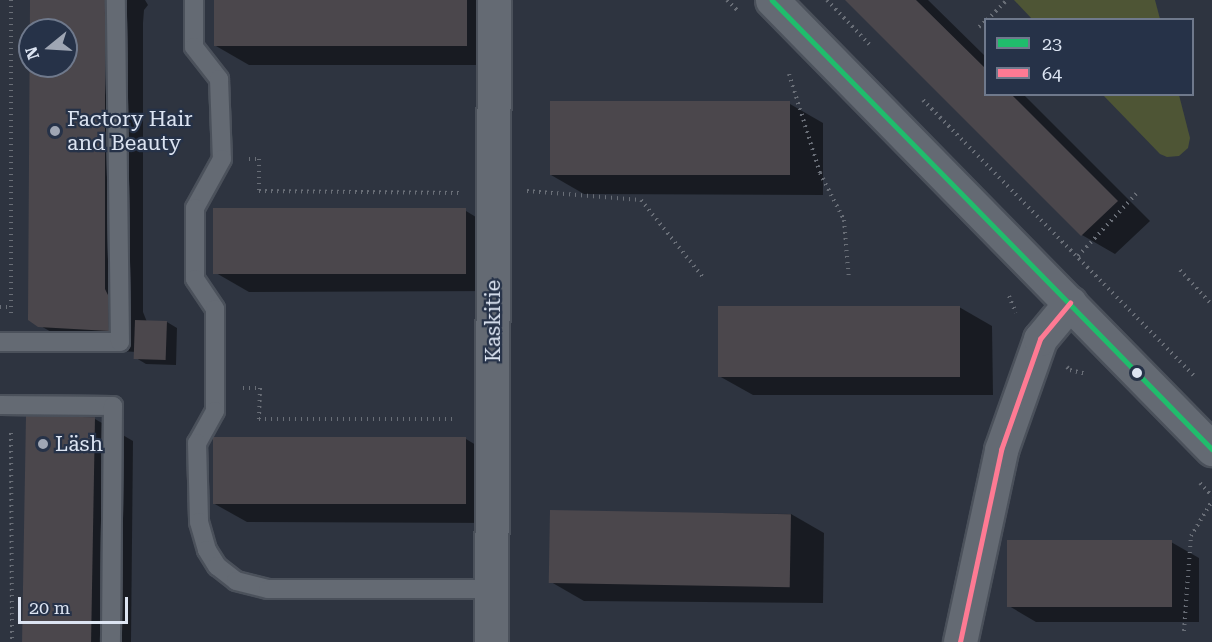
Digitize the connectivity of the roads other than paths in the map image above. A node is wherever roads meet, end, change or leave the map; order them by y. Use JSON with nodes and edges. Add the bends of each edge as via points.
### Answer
{"nodes":[{"id":1,"x":116,"y":0,"type":"edge"},
{"id":2,"x":194,"y":0,"type":"edge"},
{"id":3,"x":494,"y":0,"type":"edge"},
{"id":4,"x":772,"y":0,"type":"edge"},
{"id":5,"x":1070,"y":303,"type":"junction"},
{"id":6,"x":0,"y":342,"type":"edge"},
{"id":7,"x":0,"y":405,"type":"edge"},
{"id":8,"x":1212,"y":449,"type":"edge"},
{"id":9,"x":491,"y":589,"type":"junction"},
{"id":10,"x":111,"y":642,"type":"edge"},
{"id":11,"x":491,"y":642,"type":"edge"},
{"id":12,"x":960,"y":642,"type":"edge"}],
"edges":[{"from":1,"to":6,"type":"lane","via":[[120,342]]},
{"from":2,"to":9,"type":"lane","via":[[194,47],[219,79],[222,159],[195,208],[195,279],[215,309],[216,411],[197,443],[199,522],[207,550],[217,566],[236,582],[268,589]]},
{"from":3,"to":9,"type":"street","name":"Kaskitie"},
{"from":4,"to":5,"type":"street"},
{"from":5,"to":8,"type":"street"},
{"from":5,"to":12,"type":"street","via":[[1041,339],[1001,450]]},
{"from":7,"to":10,"type":"lane","via":[[113,406]]},
{"from":9,"to":11,"type":"street","name":"Kaskitie"}]}
